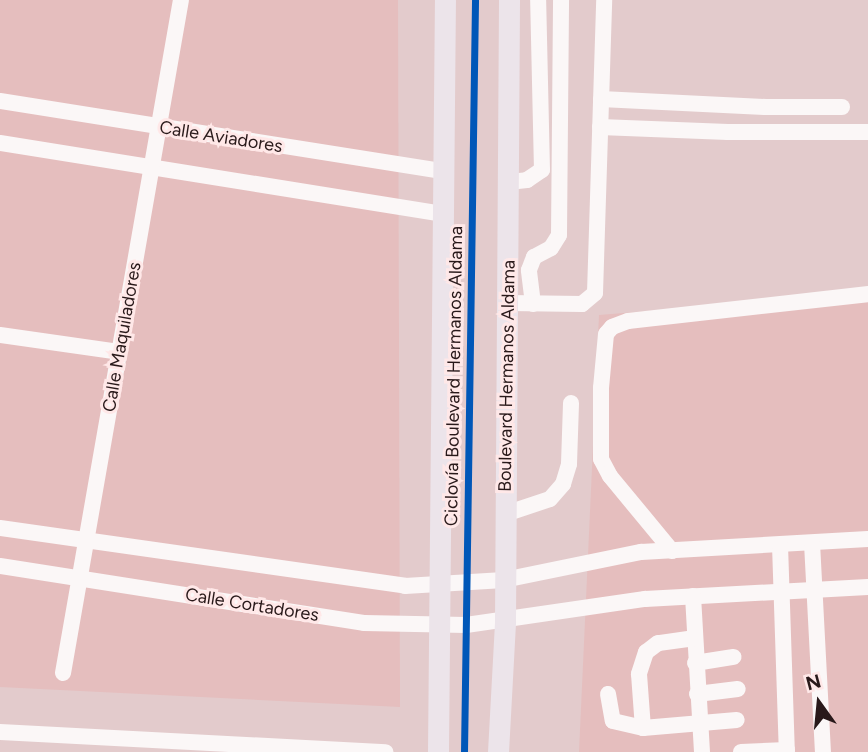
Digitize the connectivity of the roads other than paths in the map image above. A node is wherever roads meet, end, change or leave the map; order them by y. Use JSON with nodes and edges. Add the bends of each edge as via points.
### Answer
{"nodes":[{"id":1,"x":181,"y":0,"type":"edge"},
{"id":2,"x":445,"y":0,"type":"edge"},
{"id":3,"x":509,"y":0,"type":"edge"},
{"id":4,"x":538,"y":0,"type":"edge"},
{"id":5,"x":561,"y":0,"type":"edge"},
{"id":6,"x":604,"y":0,"type":"edge"},
{"id":7,"x":601,"y":99,"type":"junction"},
{"id":8,"x":0,"y":101,"type":"edge"},
{"id":9,"x":842,"y":107,"type":"dead end"},
{"id":10,"x":600,"y":127,"type":"junction"},
{"id":11,"x":158,"y":128,"type":"junction"},
{"id":12,"x":868,"y":132,"type":"edge"},
{"id":13,"x":0,"y":143,"type":"edge"},
{"id":14,"x":150,"y":168,"type":"junction"},
{"id":15,"x":443,"y":171,"type":"junction"},
{"id":16,"x":509,"y":182,"type":"junction"},
{"id":17,"x":442,"y":214,"type":"junction"},
{"id":18,"x":868,"y":294,"type":"edge"},
{"id":19,"x":509,"y":303,"type":"junction"},
{"id":20,"x":533,"y":304,"type":"junction"},
{"id":21,"x":0,"y":335,"type":"edge"},
{"id":22,"x":119,"y":352,"type":"junction"},
{"id":23,"x":571,"y":403,"type":"dead end"},
{"id":24,"x":505,"y":514,"type":"junction"},
{"id":25,"x":0,"y":528,"type":"edge"},
{"id":26,"x":868,"y":540,"type":"edge"},
{"id":27,"x":88,"y":541,"type":"junction"},
{"id":28,"x":812,"y":543,"type":"junction"},
{"id":29,"x":780,"y":545,"type":"junction"},
{"id":30,"x":672,"y":551,"type":"junction"},
{"id":31,"x":0,"y":566,"type":"edge"},
{"id":32,"x":78,"y":578,"type":"junction"},
{"id":33,"x":504,"y":580,"type":"junction"},
{"id":34,"x":439,"y":585,"type":"junction"},
{"id":35,"x":868,"y":587,"type":"edge"},
{"id":36,"x":815,"y":590,"type":"junction"},
{"id":37,"x":782,"y":591,"type":"junction"},
{"id":38,"x":693,"y":596,"type":"junction"},
{"id":39,"x":505,"y":621,"type":"junction"},
{"id":40,"x":438,"y":623,"type":"junction"},
{"id":41,"x":695,"y":638,"type":"junction"},
{"id":42,"x":734,"y":657,"type":"dead end"},
{"id":43,"x":695,"y":663,"type":"junction"},
{"id":44,"x":63,"y":674,"type":"dead end"},
{"id":45,"x":738,"y":689,"type":"dead end"},
{"id":46,"x":608,"y":694,"type":"dead end"},
{"id":47,"x":697,"y":694,"type":"junction"},
{"id":48,"x":737,"y":720,"type":"dead end"},
{"id":49,"x":700,"y":725,"type":"junction"},
{"id":50,"x":643,"y":728,"type":"junction"},
{"id":51,"x":0,"y":732,"type":"edge"},
{"id":52,"x":262,"y":749,"type":"edge"},
{"id":53,"x":787,"y":751,"type":"edge"},
{"id":54,"x":385,"y":752,"type":"edge"},
{"id":55,"x":438,"y":752,"type":"edge"},
{"id":56,"x":498,"y":752,"type":"edge"},
{"id":57,"x":702,"y":752,"type":"edge"},
{"id":58,"x":741,"y":752,"type":"edge"},
{"id":59,"x":823,"y":752,"type":"edge"}],
"edges":[{"from":1,"to":11,"type":"lane","name":"Calle Maquiladores"},
{"from":2,"to":15,"type":"main road"},
{"from":3,"to":16,"type":"main road","name":"Boulevard Hermanos Aldama"},
{"from":4,"to":16,"type":"lane","via":[[542,170],[527,180]]},
{"from":5,"to":20,"type":"lane","via":[[559,235],[551,248],[534,257],[529,270]]},
{"from":6,"to":7,"type":"lane"},
{"from":7,"to":9,"type":"lane"},
{"from":7,"to":10,"type":"lane"},
{"from":8,"to":11,"type":"lane","name":"Calle Aviadores"},
{"from":10,"to":12,"type":"lane"},
{"from":10,"to":20,"type":"lane","via":[[595,293],[582,304]]},
{"from":11,"to":14,"type":"lane","name":"Calle Maquiladores"},
{"from":11,"to":15,"type":"lane","name":"Calle Aviadores"},
{"from":13,"to":14,"type":"lane"},
{"from":14,"to":17,"type":"lane"},
{"from":14,"to":22,"type":"lane","name":"Calle Maquiladores"},
{"from":15,"to":17,"type":"main road"},
{"from":16,"to":19,"type":"main road","name":"Boulevard Hermanos Aldama"},
{"from":17,"to":34,"type":"main road"},
{"from":18,"to":30,"type":"lane","via":[[628,321],[612,327],[601,377],[601,459]]},
{"from":19,"to":20,"type":"lane"},
{"from":19,"to":24,"type":"main road","name":"Boulevard Hermanos Aldama"},
{"from":21,"to":22,"type":"lane"},
{"from":22,"to":27,"type":"lane","name":"Calle Maquiladores"},
{"from":23,"to":24,"type":"lane","via":[[569,464],[563,484],[550,499]]},
{"from":24,"to":33,"type":"main road","name":"Boulevard Hermanos Aldama"},
{"from":25,"to":27,"type":"lane"},
{"from":26,"to":28,"type":"lane"},
{"from":27,"to":32,"type":"lane","name":"Calle Maquiladores"},
{"from":27,"to":34,"type":"lane","via":[[382,584]]},
{"from":28,"to":29,"type":"lane"},
{"from":28,"to":36,"type":"lane"},
{"from":29,"to":30,"type":"lane"},
{"from":29,"to":37,"type":"lane"},
{"from":30,"to":33,"type":"lane","via":[[641,552]]},
{"from":31,"to":32,"type":"lane","name":"Calle Cortadores"},
{"from":32,"to":40,"type":"lane","name":"Calle Cortadores","via":[[364,623]]},
{"from":32,"to":44,"type":"lane","name":"Calle Maquiladores"},
{"from":33,"to":34,"type":"lane"},
{"from":33,"to":39,"type":"main road","name":"Boulevard Hermanos Aldama"},
{"from":34,"to":40,"type":"main road"},
{"from":35,"to":36,"type":"lane","name":"Calle Cortadores"},
{"from":36,"to":37,"type":"lane","name":"Calle Cortadores"},
{"from":36,"to":59,"type":"lane"},
{"from":37,"to":38,"type":"lane","name":"Calle Cortadores"},
{"from":37,"to":53,"type":"lane"},
{"from":38,"to":39,"type":"lane","name":"Calle Cortadores"},
{"from":38,"to":41,"type":"lane"},
{"from":39,"to":40,"type":"lane","name":"Calle Cortadores"},
{"from":39,"to":56,"type":"main road","name":"Boulevard Hermanos Aldama"},
{"from":40,"to":55,"type":"main road"},
{"from":41,"to":43,"type":"lane"},
{"from":41,"to":50,"type":"lane","via":[[658,643],[646,652],[639,674]]},
{"from":42,"to":43,"type":"lane"},
{"from":43,"to":47,"type":"lane"},
{"from":45,"to":47,"type":"lane"},
{"from":46,"to":50,"type":"lane","via":[[613,720]]},
{"from":47,"to":49,"type":"lane"},
{"from":48,"to":49,"type":"lane"},
{"from":49,"to":50,"type":"lane"},
{"from":49,"to":57,"type":"lane"},
{"from":51,"to":52,"type":"lane"},
{"from":52,"to":54,"type":"lane"},
{"from":53,"to":58,"type":"lane"}]}
